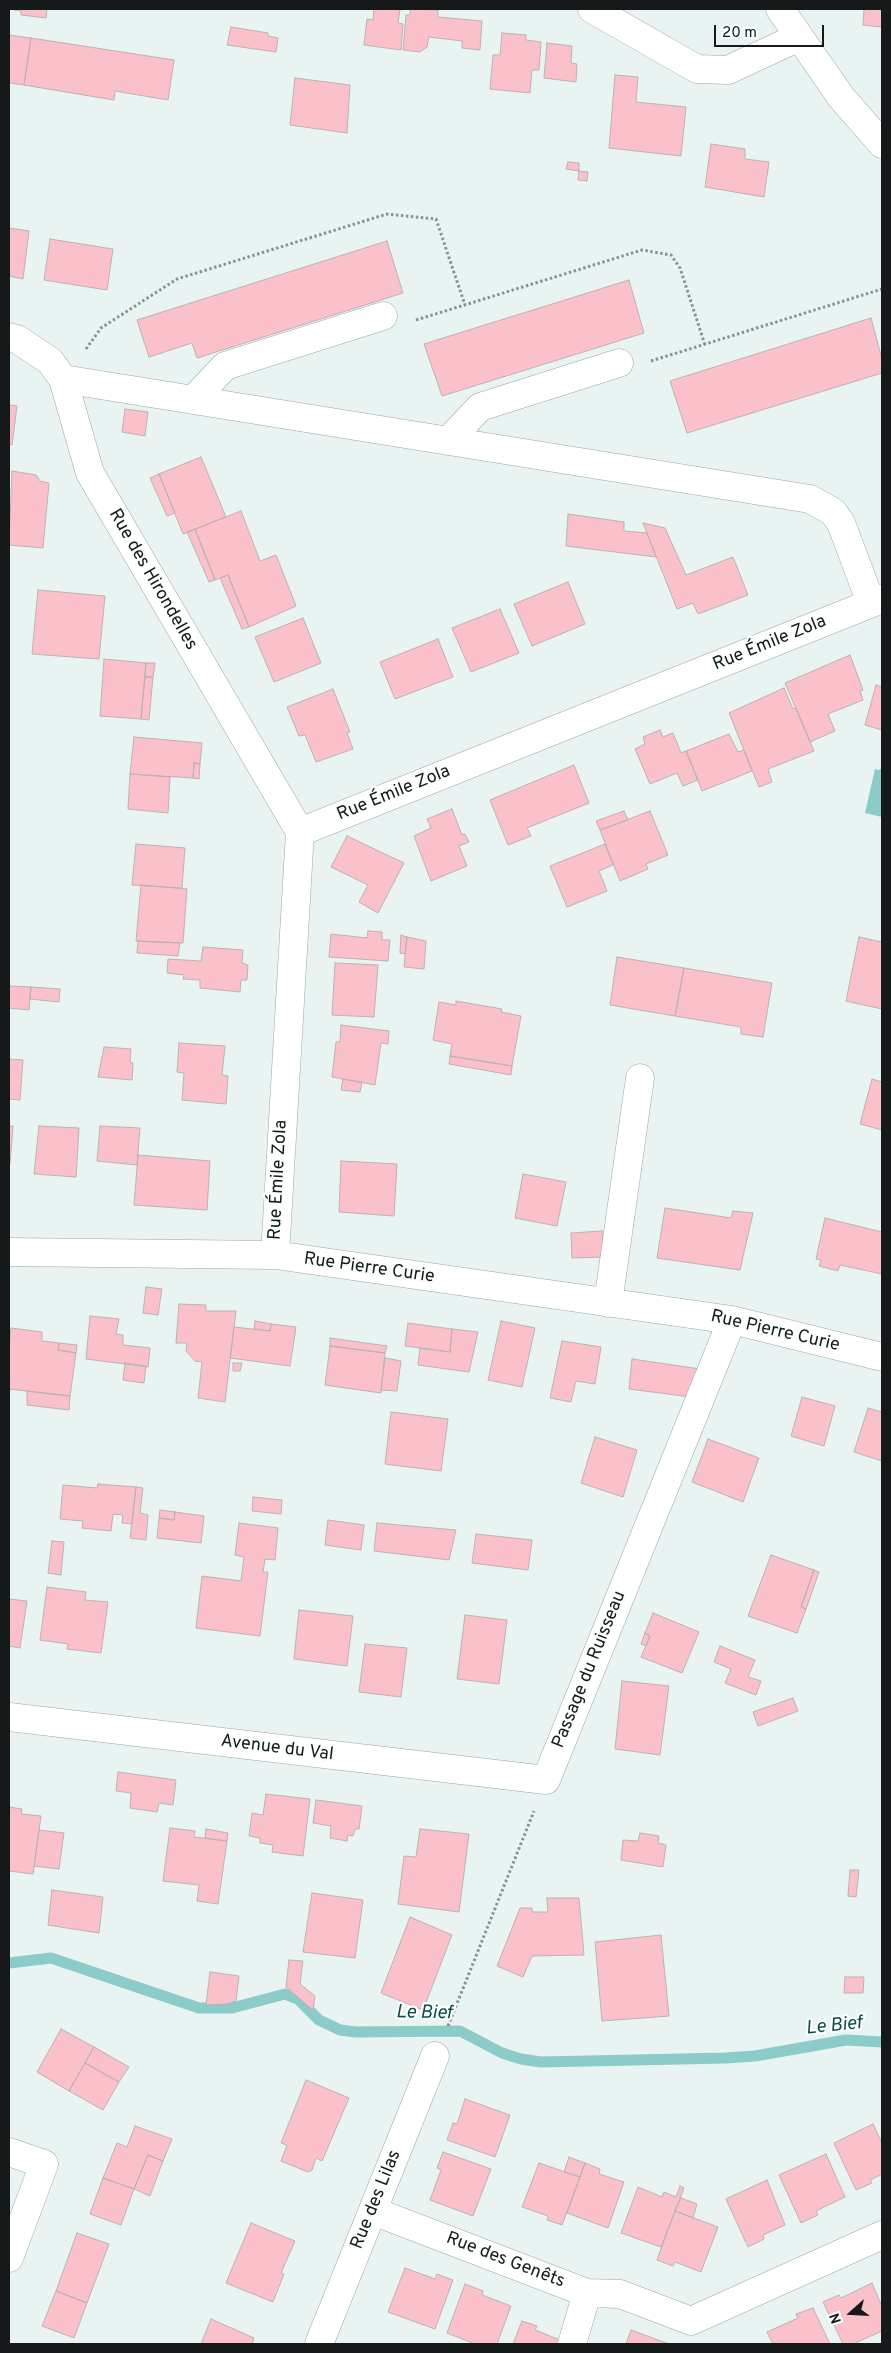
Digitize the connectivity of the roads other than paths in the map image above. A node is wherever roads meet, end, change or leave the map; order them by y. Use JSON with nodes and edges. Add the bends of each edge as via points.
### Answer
{"nodes":[{"id":1,"x":592,"y":9,"type":"edge"},
{"id":2,"x":780,"y":9,"type":"edge"},
{"id":3,"x":799,"y":37,"type":"junction"},
{"id":4,"x":882,"y":144,"type":"edge"},
{"id":5,"x":383,"y":316,"type":"road end"},
{"id":6,"x":9,"y":337,"type":"edge"},
{"id":7,"x":619,"y":363,"type":"road end"},
{"id":8,"x":63,"y":379,"type":"junction"},
{"id":9,"x":193,"y":400,"type":"junction"},
{"id":10,"x":448,"y":441,"type":"junction"},
{"id":11,"x":877,"y":601,"type":"edge"},
{"id":12,"x":300,"y":832,"type":"junction"},
{"id":13,"x":640,"y":1078,"type":"dead end"},
{"id":14,"x":9,"y":1252,"type":"edge"},
{"id":15,"x":275,"y":1255,"type":"junction"},
{"id":16,"x":608,"y":1303,"type":"junction"},
{"id":17,"x":732,"y":1320,"type":"junction"},
{"id":18,"x":882,"y":1356,"type":"edge"},
{"id":19,"x":9,"y":1717,"type":"edge"},
{"id":20,"x":546,"y":1780,"type":"joint"},
{"id":21,"x":435,"y":2056,"type":"dead end"},
{"id":22,"x":9,"y":2152,"type":"edge"},
{"id":23,"x":373,"y":2211,"type":"junction"},
{"id":24,"x":882,"y":2235,"type":"edge"},
{"id":25,"x":9,"y":2258,"type":"edge"},
{"id":26,"x":587,"y":2293,"type":"junction"},
{"id":27,"x":319,"y":2344,"type":"edge"},
{"id":28,"x":572,"y":2344,"type":"edge"}],
"edges":[{"from":1,"to":3,"type":"street","via":[[697,69],[728,70]]},
{"from":2,"to":3,"type":"street"},
{"from":3,"to":4,"type":"street","via":[[841,97]]},
{"from":5,"to":9,"type":"street","via":[[225,366]]},
{"from":6,"to":8,"type":"street","name":"Rue des Hirondelles","via":[[50,361]]},
{"from":7,"to":10,"type":"street","via":[[480,407]]},
{"from":8,"to":9,"type":"street"},
{"from":8,"to":12,"type":"street","name":"Rue des Hirondelles","via":[[90,474]]},
{"from":9,"to":10,"type":"street"},
{"from":10,"to":11,"type":"street","via":[[810,499],[834,512]]},
{"from":11,"to":12,"type":"street","name":"Rue Émile Zola"},
{"from":12,"to":15,"type":"street","name":"Rue Émile Zola"},
{"from":13,"to":16,"type":"street"},
{"from":14,"to":15,"type":"street","name":"Rue Pierre Curie"},
{"from":15,"to":16,"type":"street","name":"Rue Pierre Curie"},
{"from":16,"to":17,"type":"street","name":"Rue Pierre Curie"},
{"from":17,"to":18,"type":"street","name":"Rue Pierre Curie"},
{"from":17,"to":20,"type":"street","name":"Passage du Ruisseau"},
{"from":19,"to":20,"type":"street","name":"Avenue du Val"},
{"from":21,"to":23,"type":"street","name":"Rue des Lilas"},
{"from":22,"to":25,"type":"street","via":[[44,2164]]},
{"from":23,"to":26,"type":"street","name":"Rue des Genêts"},
{"from":23,"to":27,"type":"street","name":"Rue des Lilas"},
{"from":24,"to":26,"type":"street","via":[[692,2321],[620,2294]]},
{"from":26,"to":28,"type":"street","name":"Rue des Genêts"}]}
